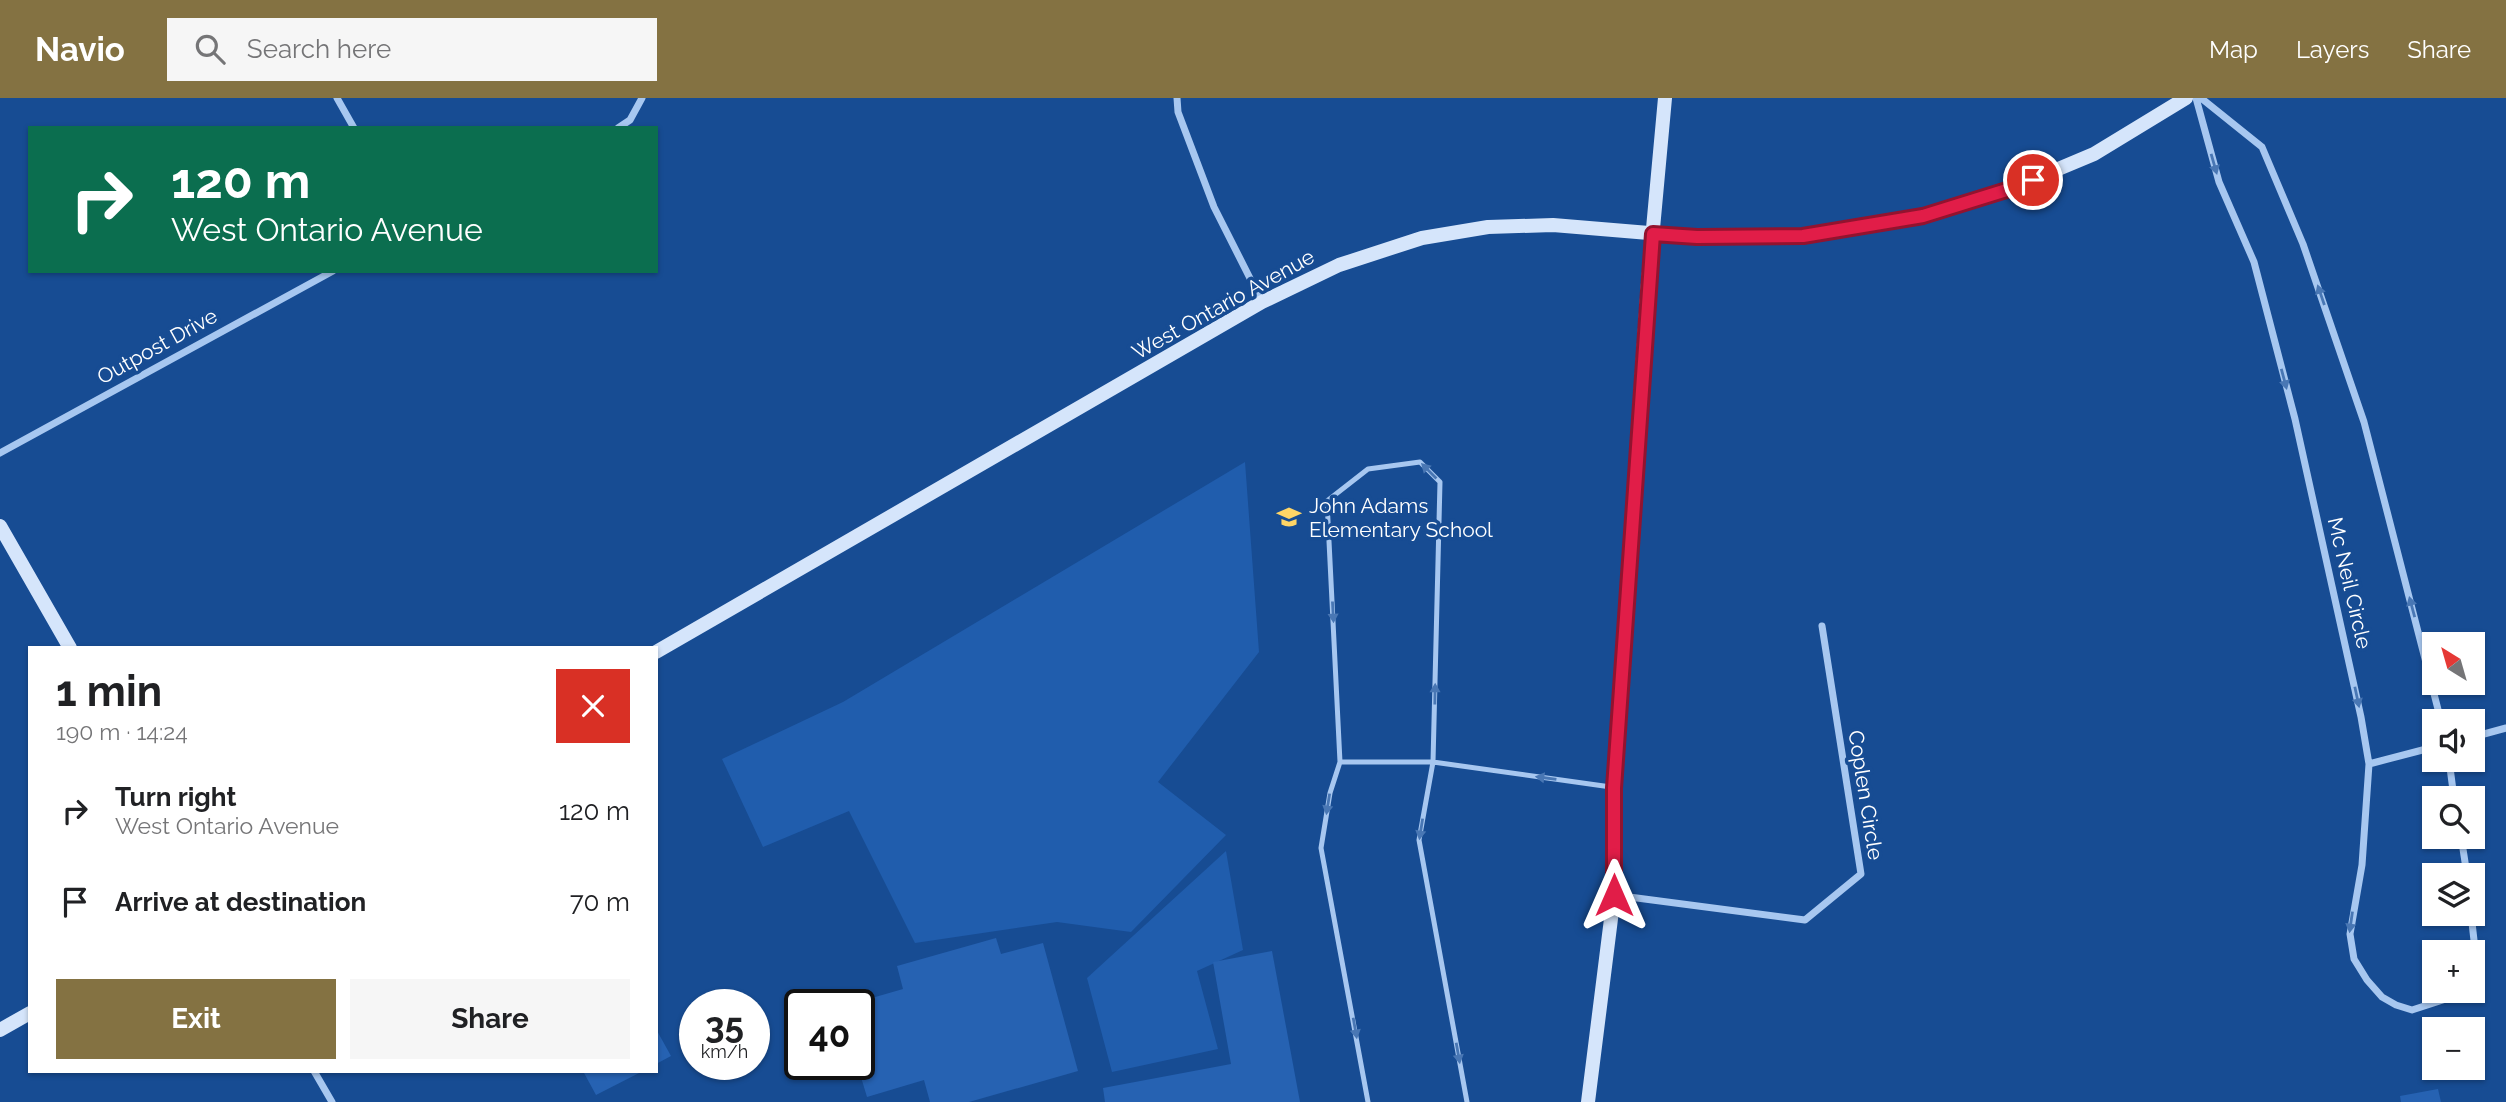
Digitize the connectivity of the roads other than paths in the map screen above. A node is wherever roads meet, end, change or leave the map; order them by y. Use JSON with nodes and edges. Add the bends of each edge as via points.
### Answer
{"nodes":[{"id":1,"x":337,"y":98,"type":"edge"},
{"id":2,"x":642,"y":98,"type":"edge"},
{"id":3,"x":1177,"y":98,"type":"edge"},
{"id":4,"x":1665,"y":98,"type":"edge"},
{"id":5,"x":2186,"y":98,"type":"edge"},
{"id":6,"x":2198,"y":98,"type":"edge"},
{"id":7,"x":353,"y":126,"type":"edge"},
{"id":8,"x":621,"y":126,"type":"edge"},
{"id":9,"x":1653,"y":234,"type":"junction"},
{"id":10,"x":329,"y":273,"type":"edge"},
{"id":11,"x":1262,"y":302,"type":"junction"},
{"id":12,"x":0,"y":453,"type":"edge"},
{"id":13,"x":0,"y":526,"type":"edge"},
{"id":14,"x":1822,"y":626,"type":"dead end"},
{"id":15,"x":69,"y":646,"type":"edge"},
{"id":16,"x":658,"y":651,"type":"edge"},
{"id":17,"x":2438,"y":709,"type":"edge"},
{"id":18,"x":2506,"y":728,"type":"edge"},
{"id":19,"x":2485,"y":734,"type":"edge"},
{"id":20,"x":2422,"y":750,"type":"edge"},
{"id":21,"x":1340,"y":762,"type":"junction"},
{"id":22,"x":1433,"y":762,"type":"junction"},
{"id":23,"x":2369,"y":764,"type":"junction"},
{"id":24,"x":1614,"y":788,"type":"junction"},
{"id":25,"x":1614,"y":895,"type":"junction"},
{"id":26,"x":2434,"y":1003,"type":"edge"},
{"id":27,"x":28,"y":1014,"type":"edge"},
{"id":28,"x":0,"y":1030,"type":"edge"},
{"id":29,"x":315,"y":1073,"type":"edge"},
{"id":30,"x":332,"y":1102,"type":"edge"},
{"id":31,"x":1368,"y":1102,"type":"edge"},
{"id":32,"x":1467,"y":1102,"type":"edge"},
{"id":33,"x":1588,"y":1102,"type":"edge"}],
"edges":[{"from":1,"to":7,"type":"street"},
{"from":2,"to":8,"type":"street","via":[[630,120]]},
{"from":3,"to":11,"type":"street","via":[[1178,112],[1214,207]]},
{"from":4,"to":9,"type":"main road"},
{"from":5,"to":9,"type":"main road","name":"West Ontario Avenue","via":[[2094,154],[2013,188],[1923,216],[1803,236]]},
{"from":17,"to":6,"type":"street","name":"Mc Neil Circle","one_way":true,"via":[[2364,422],[2303,244],[2262,147]]},
{"from":6,"to":23,"type":"street","name":"Mc Neil Circle","one_way":true,"via":[[2220,182],[2254,262],[2298,432]]},
{"from":9,"to":11,"type":"main road","name":"West Ontario Avenue","via":[[1553,225],[1488,227],[1422,238],[1339,265]]},
{"from":9,"to":24,"type":"main road"},
{"from":10,"to":12,"type":"street","name":"Outpost Drive"},
{"from":11,"to":16,"type":"main road","name":"West Ontario Avenue"},
{"from":13,"to":15,"type":"main road"},
{"from":14,"to":25,"type":"street","name":"Coplen Circle","via":[[1861,874],[1805,920]]},
{"from":18,"to":19,"type":"street"},
{"from":20,"to":23,"type":"street"},
{"from":21,"to":22,"type":"lane"},
{"from":22,"to":21,"type":"lane","one_way":true,"via":[[1440,482],[1420,462],[1368,469],[1327,501]]},
{"from":21,"to":31,"type":"lane","one_way":true,"via":[[1321,848]]},
{"from":24,"to":22,"type":"lane","one_way":true},
{"from":22,"to":32,"type":"lane","one_way":true,"via":[[1419,840]]},
{"from":23,"to":26,"type":"street","name":"Mc Neil Circle","one_way":true,"via":[[2362,865],[2350,934],[2354,959],[2382,997],[2396,1005],[2412,1010]]},
{"from":24,"to":25,"type":"main road"},
{"from":25,"to":33,"type":"main road"},
{"from":27,"to":28,"type":"main road"},
{"from":29,"to":30,"type":"street"}]}
